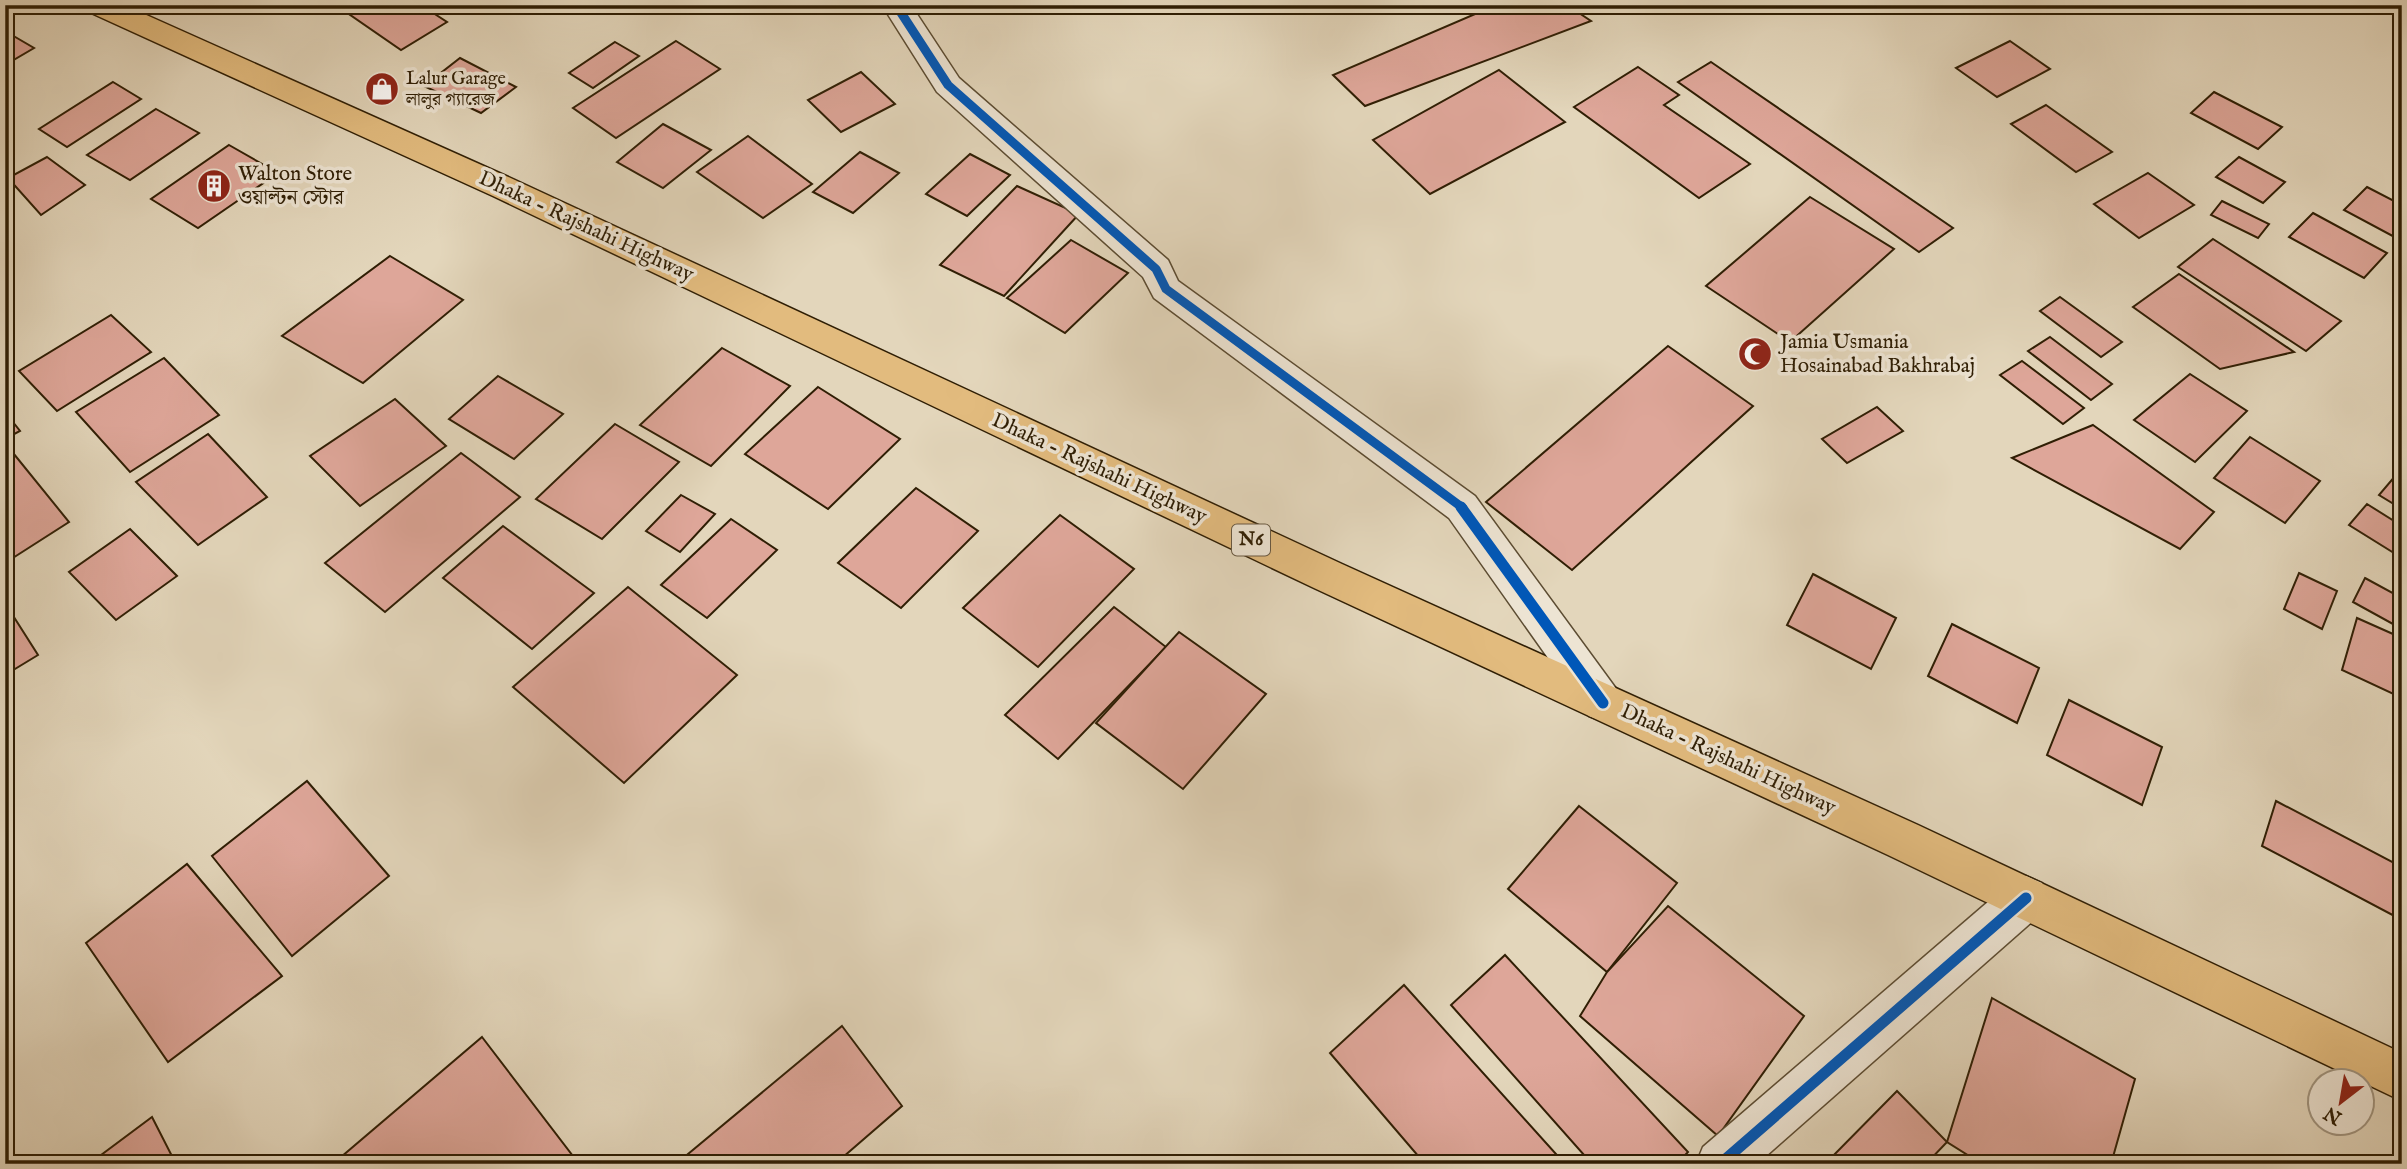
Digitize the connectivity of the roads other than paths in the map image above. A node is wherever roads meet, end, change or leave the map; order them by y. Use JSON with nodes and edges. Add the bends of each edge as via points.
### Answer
{"nodes":[{"id":1,"x":99,"y":5,"type":"edge"},
{"id":2,"x":896,"y":5,"type":"edge"},
{"id":3,"x":1604,"y":703,"type":"junction"},
{"id":4,"x":2026,"y":898,"type":"junction"},
{"id":5,"x":2402,"y":1078,"type":"edge"},
{"id":6,"x":1720,"y":1164,"type":"edge"}],
"edges":[{"from":1,"to":3,"type":"highway","name":"Dhaka - Rajshahi Highway","number":"N6","via":[[504,188]]},
{"from":2,"to":3,"type":"street","via":[[948,85],[1156,269],[1166,289],[1462,507]]},
{"from":3,"to":4,"type":"highway","name":"Dhaka - Rajshahi Highway","number":"N6"},
{"from":4,"to":5,"type":"highway","name":"Dhaka - Rajshahi Highway","number":"N6"},
{"from":4,"to":6,"type":"street"}]}
